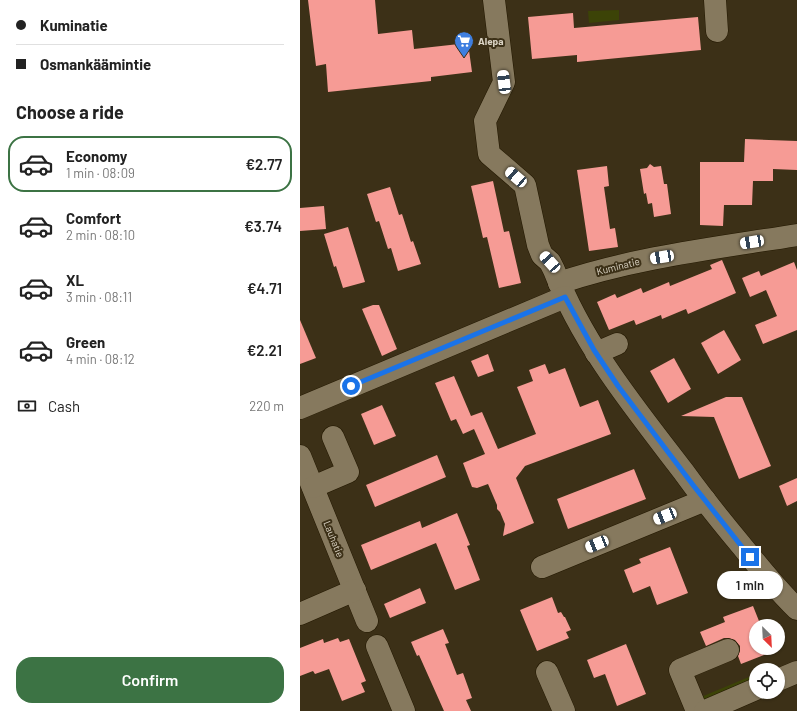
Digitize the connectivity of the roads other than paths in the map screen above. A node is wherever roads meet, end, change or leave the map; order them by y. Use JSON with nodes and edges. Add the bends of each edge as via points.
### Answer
{"nodes":[{"id":1,"x":715,"y":0,"type":"edge"},
{"id":2,"x":494,"y":4,"type":"edge"},
{"id":3,"x":717,"y":31,"type":"dead end"},
{"id":4,"x":797,"y":235,"type":"edge"},
{"id":5,"x":562,"y":290,"type":"junction"},
{"id":6,"x":617,"y":344,"type":"dead end"},
{"id":7,"x":596,"y":353,"type":"junction"},
{"id":8,"x":300,"y":408,"type":"edge"},
{"id":9,"x":333,"y":437,"type":"dead end"},
{"id":10,"x":300,"y":456,"type":"edge"},
{"id":11,"x":312,"y":487,"type":"junction"},
{"id":12,"x":705,"y":500,"type":"junction"},
{"id":13,"x":542,"y":567,"type":"dead end"},
{"id":14,"x":355,"y":590,"type":"junction"},
{"id":15,"x":797,"y":609,"type":"edge"},
{"id":16,"x":300,"y":614,"type":"edge"},
{"id":17,"x":367,"y":621,"type":"dead end"},
{"id":18,"x":377,"y":646,"type":"dead end"},
{"id":19,"x":728,"y":650,"type":"dead end"},
{"id":20,"x":547,"y":672,"type":"dead end"},
{"id":21,"x":797,"y":672,"type":"edge"},
{"id":22,"x":785,"y":677,"type":"edge"},
{"id":23,"x":748,"y":699,"type":"edge"},
{"id":24,"x":404,"y":711,"type":"edge"},
{"id":25,"x":564,"y":711,"type":"edge"},
{"id":26,"x":697,"y":711,"type":"edge"},
{"id":27,"x":705,"y":711,"type":"edge"}],
"edges":[{"from":1,"to":3,"type":"street"},
{"from":2,"to":5,"type":"street","via":[[504,82],[485,121],[488,154],[525,185],[538,245],[542,255],[554,270]]},
{"from":4,"to":5,"type":"street","name":"Kuminatie","via":[[647,259],[587,274]]},
{"from":5,"to":7,"type":"street"},
{"from":5,"to":8,"type":"street","name":"Kuminatie"},
{"from":6,"to":7,"type":"street"},
{"from":7,"to":12,"type":"street"},
{"from":9,"to":11,"type":"street","via":[[348,472]]},
{"from":10,"to":11,"type":"street","name":"Lauhatie"},
{"from":11,"to":14,"type":"street","name":"Lauhatie"},
{"from":12,"to":13,"type":"street"},
{"from":12,"to":15,"type":"street","via":[[778,591]]},
{"from":14,"to":16,"type":"street"},
{"from":14,"to":17,"type":"street","name":"Lauhatie"},
{"from":18,"to":24,"type":"street"},
{"from":19,"to":26,"type":"street","via":[[680,670]]},
{"from":20,"to":25,"type":"street"},
{"from":21,"to":22,"type":"street"},
{"from":23,"to":27,"type":"street"}]}
